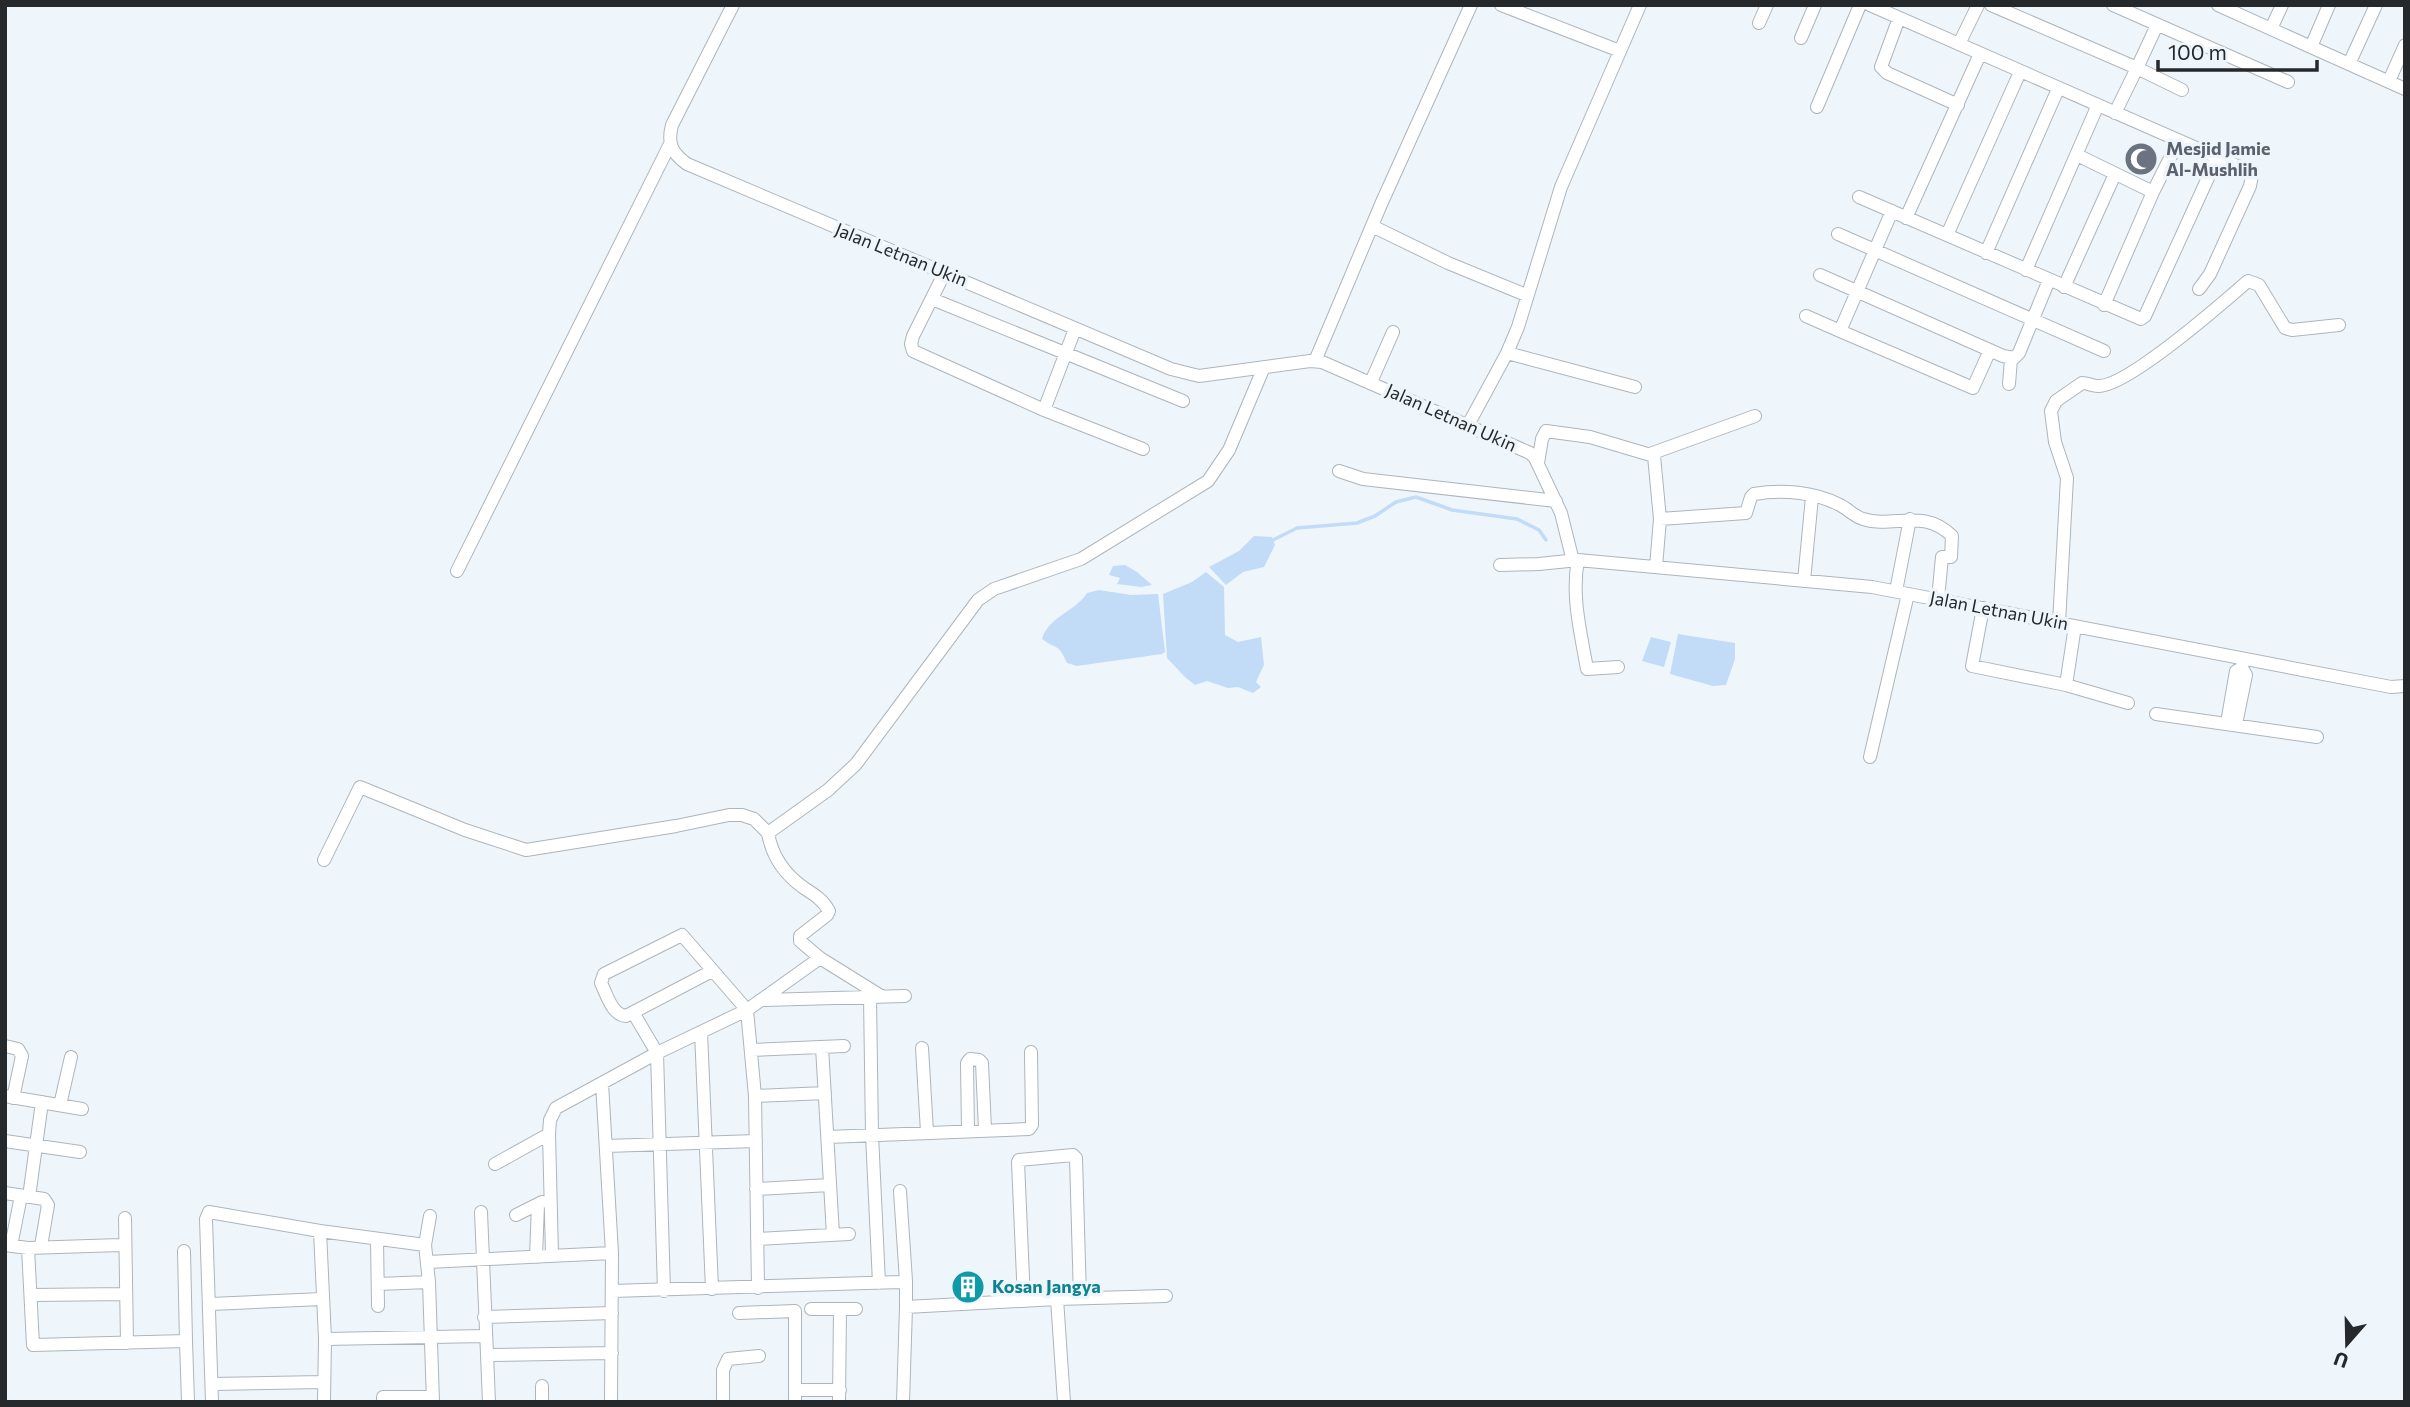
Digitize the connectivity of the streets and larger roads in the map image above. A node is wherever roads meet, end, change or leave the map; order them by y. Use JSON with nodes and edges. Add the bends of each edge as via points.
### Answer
{"nodes":[{"id":1,"x":733,"y":5,"type":"edge"},
{"id":2,"x":1471,"y":5,"type":"edge"},
{"id":3,"x":1501,"y":5,"type":"edge"},
{"id":4,"x":1640,"y":5,"type":"edge"},
{"id":5,"x":1767,"y":5,"type":"edge"},
{"id":6,"x":1815,"y":5,"type":"edge"},
{"id":7,"x":1860,"y":5,"type":"edge"},
{"id":8,"x":1870,"y":5,"type":"edge"},
{"id":9,"x":1978,"y":5,"type":"edge"},
{"id":10,"x":1991,"y":5,"type":"edge"},
{"id":11,"x":2113,"y":5,"type":"edge"},
{"id":12,"x":2218,"y":5,"type":"edge"},
{"id":13,"x":2282,"y":5,"type":"edge"},
{"id":14,"x":2329,"y":5,"type":"edge"},
{"id":15,"x":2376,"y":5,"type":"edge"},
{"id":16,"x":2233,"y":8,"type":"edge"},
{"id":17,"x":1899,"y":18,"type":"junction"},
{"id":18,"x":1759,"y":23,"type":"dead end"},
{"id":19,"x":2157,"y":24,"type":"junction"},
{"id":20,"x":2271,"y":29,"type":"junction"},
{"id":21,"x":1801,"y":38,"type":"dead end"},
{"id":22,"x":1959,"y":44,"type":"junction"},
{"id":23,"x":2405,"y":45,"type":"edge"},
{"id":24,"x":2311,"y":47,"type":"junction"},
{"id":25,"x":1619,"y":51,"type":"junction"},
{"id":26,"x":1980,"y":54,"type":"junction"},
{"id":27,"x":2350,"y":64,"type":"junction"},
{"id":28,"x":2137,"y":68,"type":"junction"},
{"id":29,"x":2021,"y":72,"type":"junction"},
{"id":30,"x":2389,"y":81,"type":"junction"},
{"id":31,"x":2287,"y":82,"type":"dead end"},
{"id":32,"x":2058,"y":89,"type":"junction"},
{"id":33,"x":2405,"y":89,"type":"edge"},
{"id":34,"x":2182,"y":90,"type":"dead end"},
{"id":35,"x":1958,"y":104,"type":"junction"},
{"id":36,"x":1817,"y":107,"type":"dead end"},
{"id":37,"x":2098,"y":107,"type":"junction"},
{"id":38,"x":2115,"y":113,"type":"junction"},
{"id":39,"x":2178,"y":142,"type":"junction"},
{"id":40,"x":670,"y":144,"type":"junction"},
{"id":41,"x":2077,"y":155,"type":"junction"},
{"id":42,"x":2217,"y":158,"type":"junction"},
{"id":43,"x":2115,"y":174,"type":"junction"},
{"id":44,"x":2153,"y":192,"type":"junction"},
{"id":45,"x":1859,"y":197,"type":"dead end"},
{"id":46,"x":1892,"y":211,"type":"junction"},
{"id":47,"x":1906,"y":218,"type":"junction"},
{"id":48,"x":1372,"y":226,"type":"junction"},
{"id":49,"x":1838,"y":234,"type":"dead end"},
{"id":50,"x":1947,"y":235,"type":"junction"},
{"id":51,"x":1875,"y":250,"type":"junction"},
{"id":52,"x":1986,"y":253,"type":"junction"},
{"id":53,"x":2026,"y":270,"type":"junction"},
{"id":54,"x":945,"y":272,"type":"junction"},
{"id":55,"x":1820,"y":275,"type":"dead end"},
{"id":56,"x":2049,"y":281,"type":"junction"},
{"id":57,"x":2064,"y":287,"type":"junction"},
{"id":58,"x":2199,"y":289,"type":"dead end"},
{"id":59,"x":1857,"y":291,"type":"junction"},
{"id":60,"x":1526,"y":295,"type":"junction"},
{"id":61,"x":932,"y":299,"type":"junction"},
{"id":62,"x":2104,"y":304,"type":"junction"},
{"id":63,"x":1806,"y":316,"type":"dead end"},
{"id":64,"x":2032,"y":320,"type":"junction"},
{"id":65,"x":2339,"y":325,"type":"dead end"},
{"id":66,"x":1076,"y":330,"type":"junction"},
{"id":67,"x":1840,"y":331,"type":"junction"},
{"id":68,"x":1393,"y":332,"type":"dead end"},
{"id":69,"x":1990,"y":350,"type":"junction"},
{"id":70,"x":2104,"y":351,"type":"dead end"},
{"id":71,"x":1066,"y":353,"type":"junction"},
{"id":72,"x":1507,"y":353,"type":"junction"},
{"id":73,"x":2014,"y":358,"type":"junction"},
{"id":74,"x":1315,"y":361,"type":"junction"},
{"id":75,"x":1264,"y":367,"type":"junction"},
{"id":76,"x":1371,"y":382,"type":"junction"},
{"id":77,"x":2009,"y":384,"type":"dead end"},
{"id":78,"x":1635,"y":387,"type":"dead end"},
{"id":79,"x":1183,"y":401,"type":"dead end"},
{"id":80,"x":1044,"y":410,"type":"junction"},
{"id":81,"x":1755,"y":416,"type":"dead end"},
{"id":82,"x":1468,"y":425,"type":"junction"},
{"id":83,"x":1143,"y":449,"type":"dead end"},
{"id":84,"x":1650,"y":454,"type":"junction"},
{"id":85,"x":1538,"y":463,"type":"junction"},
{"id":86,"x":1339,"y":471,"type":"dead end"},
{"id":87,"x":1812,"y":496,"type":"junction"},
{"id":88,"x":1556,"y":501,"type":"junction"},
{"id":89,"x":1660,"y":519,"type":"junction"},
{"id":90,"x":1910,"y":519,"type":"junction"},
{"id":91,"x":1578,"y":560,"type":"junction"},
{"id":92,"x":1500,"y":565,"type":"dead end"},
{"id":93,"x":1656,"y":567,"type":"junction"},
{"id":94,"x":457,"y":571,"type":"dead end"},
{"id":95,"x":1804,"y":580,"type":"junction"},
{"id":96,"x":1902,"y":592,"type":"junction"},
{"id":97,"x":1938,"y":600,"type":"junction"},
{"id":98,"x":1983,"y":608,"type":"junction"},
{"id":99,"x":2059,"y":622,"type":"junction"},
{"id":100,"x":2075,"y":626,"type":"junction"},
{"id":101,"x":2243,"y":663,"type":"junction"},
{"id":102,"x":1618,"y":667,"type":"dead end"},
{"id":103,"x":2066,"y":685,"type":"junction"},
{"id":104,"x":2405,"y":686,"type":"edge"},
{"id":105,"x":2128,"y":703,"type":"dead end"},
{"id":106,"x":2156,"y":714,"type":"dead end"},
{"id":107,"x":2231,"y":723,"type":"junction"},
{"id":108,"x":2317,"y":737,"type":"dead end"},
{"id":109,"x":1870,"y":757,"type":"dead end"},
{"id":110,"x":768,"y":833,"type":"junction"},
{"id":111,"x":324,"y":860,"type":"dead end"},
{"id":112,"x":820,"y":958,"type":"junction"},
{"id":113,"x":712,"y":971,"type":"junction"},
{"id":114,"x":876,"y":996,"type":"junction"},
{"id":115,"x":905,"y":996,"type":"dead end"},
{"id":116,"x":764,"y":1000,"type":"junction"},
{"id":117,"x":747,"y":1010,"type":"junction"},
{"id":118,"x":634,"y":1014,"type":"junction"},
{"id":119,"x":701,"y":1032,"type":"junction"},
{"id":120,"x":5,"y":1046,"type":"edge"},
{"id":121,"x":844,"y":1046,"type":"dead end"},
{"id":122,"x":822,"y":1047,"type":"junction"},
{"id":123,"x":922,"y":1048,"type":"dead end"},
{"id":124,"x":751,"y":1050,"type":"junction"},
{"id":125,"x":1031,"y":1052,"type":"dead end"},
{"id":126,"x":657,"y":1053,"type":"junction"},
{"id":127,"x":71,"y":1057,"type":"dead end"},
{"id":128,"x":602,"y":1083,"type":"junction"},
{"id":129,"x":825,"y":1093,"type":"junction"},
{"id":130,"x":755,"y":1096,"type":"junction"},
{"id":131,"x":9,"y":1097,"type":"edge"},
{"id":132,"x":42,"y":1102,"type":"junction"},
{"id":133,"x":60,"y":1105,"type":"junction"},
{"id":134,"x":82,"y":1109,"type":"dead end"},
{"id":135,"x":985,"y":1130,"type":"junction"},
{"id":136,"x":968,"y":1131,"type":"junction"},
{"id":137,"x":927,"y":1132,"type":"junction"},
{"id":138,"x":549,"y":1134,"type":"junction"},
{"id":139,"x":872,"y":1135,"type":"junction"},
{"id":140,"x":828,"y":1137,"type":"junction"},
{"id":141,"x":5,"y":1141,"type":"edge"},
{"id":142,"x":756,"y":1141,"type":"junction"},
{"id":143,"x":706,"y":1142,"type":"junction"},
{"id":144,"x":659,"y":1143,"type":"junction"},
{"id":145,"x":36,"y":1146,"type":"junction"},
{"id":146,"x":606,"y":1146,"type":"junction"},
{"id":147,"x":80,"y":1152,"type":"dead end"},
{"id":148,"x":495,"y":1164,"type":"dead end"},
{"id":149,"x":830,"y":1185,"type":"junction"},
{"id":150,"x":756,"y":1189,"type":"junction"},
{"id":151,"x":900,"y":1191,"type":"dead end"},
{"id":152,"x":5,"y":1193,"type":"edge"},
{"id":153,"x":25,"y":1196,"type":"junction"},
{"id":154,"x":551,"y":1196,"type":"junction"},
{"id":155,"x":538,"y":1204,"type":"junction"},
{"id":156,"x":481,"y":1212,"type":"dead end"},
{"id":157,"x":516,"y":1215,"type":"dead end"},
{"id":158,"x":430,"y":1216,"type":"dead end"},
{"id":159,"x":125,"y":1218,"type":"dead end"},
{"id":160,"x":320,"y":1231,"type":"junction"},
{"id":161,"x":849,"y":1234,"type":"dead end"},
{"id":162,"x":833,"y":1235,"type":"junction"},
{"id":163,"x":377,"y":1239,"type":"junction"},
{"id":164,"x":757,"y":1239,"type":"junction"},
{"id":165,"x":120,"y":1245,"type":"dead end"},
{"id":166,"x":425,"y":1245,"type":"junction"},
{"id":167,"x":8,"y":1246,"type":"edge"},
{"id":168,"x":34,"y":1247,"type":"junction"},
{"id":169,"x":184,"y":1251,"type":"dead end"},
{"id":170,"x":612,"y":1253,"type":"junction"},
{"id":171,"x":552,"y":1255,"type":"junction"},
{"id":172,"x":536,"y":1257,"type":"junction"},
{"id":173,"x":483,"y":1259,"type":"junction"},
{"id":174,"x":428,"y":1262,"type":"junction"},
{"id":175,"x":429,"y":1282,"type":"junction"},
{"id":176,"x":900,"y":1282,"type":"dead end"},
{"id":177,"x":377,"y":1283,"type":"junction"},
{"id":178,"x":879,"y":1283,"type":"junction"},
{"id":179,"x":758,"y":1288,"type":"junction"},
{"id":180,"x":712,"y":1289,"type":"junction"},
{"id":181,"x":663,"y":1291,"type":"junction"},
{"id":182,"x":612,"y":1292,"type":"junction"},
{"id":183,"x":126,"y":1294,"type":"junction"},
{"id":184,"x":30,"y":1295,"type":"junction"},
{"id":185,"x":1166,"y":1296,"type":"dead end"},
{"id":186,"x":1080,"y":1298,"type":"junction"},
{"id":187,"x":322,"y":1299,"type":"junction"},
{"id":188,"x":1057,"y":1299,"type":"junction"},
{"id":189,"x":1024,"y":1301,"type":"junction"},
{"id":190,"x":211,"y":1304,"type":"junction"},
{"id":191,"x":378,"y":1306,"type":"dead end"},
{"id":192,"x":906,"y":1307,"type":"junction"},
{"id":193,"x":811,"y":1309,"type":"dead end"},
{"id":194,"x":840,"y":1309,"type":"junction"},
{"id":195,"x":856,"y":1309,"type":"dead end"},
{"id":196,"x":612,"y":1313,"type":"junction"},
{"id":197,"x":739,"y":1313,"type":"dead end"},
{"id":198,"x":484,"y":1317,"type":"junction"},
{"id":199,"x":485,"y":1336,"type":"junction"},
{"id":200,"x":430,"y":1337,"type":"junction"},
{"id":201,"x":325,"y":1339,"type":"junction"},
{"id":202,"x":127,"y":1343,"type":"junction"},
{"id":203,"x":187,"y":1344,"type":"junction"},
{"id":204,"x":211,"y":1346,"type":"junction"},
{"id":205,"x":612,"y":1353,"type":"junction"},
{"id":206,"x":487,"y":1355,"type":"junction"},
{"id":207,"x":759,"y":1356,"type":"dead end"},
{"id":208,"x":322,"y":1382,"type":"junction"},
{"id":209,"x":212,"y":1384,"type":"junction"},
{"id":210,"x":542,"y":1386,"type":"dead end"},
{"id":211,"x":795,"y":1396,"type":"edge"},
{"id":212,"x":839,"y":1396,"type":"edge"},
{"id":213,"x":433,"y":1399,"type":"edge"},
{"id":214,"x":188,"y":1402,"type":"edge"},
{"id":215,"x":212,"y":1402,"type":"edge"},
{"id":216,"x":324,"y":1402,"type":"edge"},
{"id":217,"x":383,"y":1402,"type":"edge"},
{"id":218,"x":489,"y":1402,"type":"edge"},
{"id":219,"x":542,"y":1402,"type":"edge"},
{"id":220,"x":611,"y":1402,"type":"edge"},
{"id":221,"x":723,"y":1402,"type":"edge"},
{"id":222,"x":903,"y":1402,"type":"edge"},
{"id":223,"x":1064,"y":1402,"type":"edge"}],
"edges":[{"from":1,"to":40,"type":"street","via":[[672,125]]},
{"from":2,"to":48,"type":"street"},
{"from":3,"to":25,"type":"street"},
{"from":4,"to":25,"type":"street"},
{"from":5,"to":18,"type":"street"},
{"from":6,"to":21,"type":"street"},
{"from":7,"to":36,"type":"street"},
{"from":8,"to":17,"type":"street"},
{"from":9,"to":22,"type":"street"},
{"from":10,"to":28,"type":"street"},
{"from":11,"to":19,"type":"street"},
{"from":12,"to":16,"type":"street"},
{"from":13,"to":20,"type":"street"},
{"from":14,"to":24,"type":"street"},
{"from":15,"to":27,"type":"street"},
{"from":16,"to":20,"type":"street"},
{"from":17,"to":22,"type":"street"},
{"from":17,"to":35,"type":"street","via":[[1881,67]]},
{"from":19,"to":28,"type":"street"},
{"from":19,"to":31,"type":"street"},
{"from":20,"to":24,"type":"street"},
{"from":22,"to":26,"type":"street"},
{"from":23,"to":30,"type":"street"},
{"from":24,"to":27,"type":"street"},
{"from":25,"to":60,"type":"street","via":[[1561,187]]},
{"from":26,"to":29,"type":"street"},
{"from":26,"to":35,"type":"street"},
{"from":27,"to":30,"type":"street"},
{"from":28,"to":34,"type":"street"},
{"from":28,"to":38,"type":"street"},
{"from":29,"to":32,"type":"street"},
{"from":29,"to":50,"type":"street"},
{"from":30,"to":33,"type":"street"},
{"from":32,"to":37,"type":"street"},
{"from":32,"to":52,"type":"street"},
{"from":35,"to":47,"type":"street"},
{"from":37,"to":38,"type":"street"},
{"from":37,"to":41,"type":"street"},
{"from":38,"to":39,"type":"street"},
{"from":39,"to":42,"type":"street"},
{"from":39,"to":44,"type":"street"},
{"from":40,"to":54,"type":"street","name":"Jalan Letnan Ukin","via":[[687,164]]},
{"from":40,"to":94,"type":"street"},
{"from":41,"to":43,"type":"street"},
{"from":41,"to":53,"type":"street"},
{"from":42,"to":58,"type":"street","via":[[2244,169],[2252,180]]},
{"from":42,"to":62,"type":"street","via":[[2145,316],[2136,319]]},
{"from":43,"to":44,"type":"street"},
{"from":43,"to":57,"type":"street"},
{"from":44,"to":62,"type":"street"},
{"from":45,"to":46,"type":"street"},
{"from":46,"to":47,"type":"street"},
{"from":46,"to":51,"type":"street"},
{"from":47,"to":50,"type":"street"},
{"from":48,"to":60,"type":"street"},
{"from":48,"to":74,"type":"street"},
{"from":49,"to":51,"type":"street"},
{"from":50,"to":52,"type":"street"},
{"from":51,"to":59,"type":"street"},
{"from":51,"to":64,"type":"street"},
{"from":52,"to":53,"type":"street"},
{"from":53,"to":56,"type":"street"},
{"from":54,"to":61,"type":"street"},
{"from":54,"to":66,"type":"street","name":"Jalan Letnan Ukin"},
{"from":55,"to":59,"type":"street"},
{"from":56,"to":57,"type":"street"},
{"from":56,"to":64,"type":"street"},
{"from":57,"to":62,"type":"street"},
{"from":59,"to":67,"type":"street"},
{"from":59,"to":69,"type":"street"},
{"from":60,"to":72,"type":"street"},
{"from":61,"to":71,"type":"street"},
{"from":61,"to":80,"type":"street","via":[[913,336],[913,351]]},
{"from":63,"to":67,"type":"street"},
{"from":64,"to":70,"type":"street"},
{"from":64,"to":73,"type":"street"},
{"from":65,"to":99,"type":"street","via":[[2285,328],[2259,285],[2248,281],[2202,323],[2134,369],[2101,386],[2082,383],[2056,401],[2051,426],[2067,478]]},
{"from":66,"to":71,"type":"street"},
{"from":66,"to":75,"type":"street","name":"Jalan Letnan Ukin","via":[[1194,376]]},
{"from":67,"to":69,"type":"street","via":[[1973,388]]},
{"from":68,"to":76,"type":"street"},
{"from":69,"to":73,"type":"street"},
{"from":71,"to":79,"type":"street"},
{"from":71,"to":80,"type":"street"},
{"from":72,"to":78,"type":"street"},
{"from":72,"to":82,"type":"street"},
{"from":73,"to":77,"type":"street"},
{"from":74,"to":75,"type":"street","name":"Jalan Letnan Ukin"},
{"from":74,"to":76,"type":"street","name":"Jalan Letnan Ukin"},
{"from":75,"to":110,"type":"street","via":[[1229,450],[1208,481],[1082,559],[994,589],[978,600],[856,764]]},
{"from":76,"to":82,"type":"street","name":"Jalan Letnan Ukin"},
{"from":80,"to":83,"type":"street"},
{"from":81,"to":84,"type":"street"},
{"from":82,"to":85,"type":"street","name":"Jalan Letnan Ukin","via":[[1530,453]]},
{"from":84,"to":85,"type":"street","via":[[1546,430]]},
{"from":84,"to":89,"type":"street","via":[[1654,456]]},
{"from":85,"to":88,"type":"street"},
{"from":86,"to":88,"type":"street","via":[[1363,479]]},
{"from":87,"to":89,"type":"street","via":[[1770,491],[1751,497],[1746,513]]},
{"from":87,"to":90,"type":"street","via":[[1838,504],[1861,519]]},
{"from":87,"to":95,"type":"street"},
{"from":88,"to":91,"type":"street","via":[[1572,557]]},
{"from":89,"to":93,"type":"street"},
{"from":90,"to":96,"type":"street"},
{"from":90,"to":97,"type":"street","via":[[1952,536],[1951,557],[1942,557]]},
{"from":91,"to":92,"type":"street","name":"Jalan Letnan Ukin"},
{"from":91,"to":93,"type":"street","name":"Jalan Letnan Ukin"},
{"from":91,"to":102,"type":"street","via":[[1576,596],[1587,670]]},
{"from":93,"to":95,"type":"street","name":"Jalan Letnan Ukin"},
{"from":95,"to":96,"type":"street","name":"Jalan Letnan Ukin"},
{"from":96,"to":97,"type":"street","name":"Jalan Letnan Ukin"},
{"from":96,"to":109,"type":"street"},
{"from":97,"to":98,"type":"street","name":"Jalan Letnan Ukin"},
{"from":98,"to":99,"type":"street","name":"Jalan Letnan Ukin"},
{"from":98,"to":103,"type":"street","via":[[1972,666]]},
{"from":99,"to":100,"type":"street","name":"Jalan Letnan Ukin"},
{"from":100,"to":101,"type":"street","name":"Jalan Letnan Ukin"},
{"from":100,"to":103,"type":"street"},
{"from":101,"to":104,"type":"street","name":"Jalan Letnan Ukin"},
{"from":101,"to":107,"type":"street","via":[[2246,673]]},
{"from":103,"to":105,"type":"street"},
{"from":106,"to":107,"type":"street"},
{"from":107,"to":108,"type":"street"},
{"from":110,"to":111,"type":"street","via":[[754,819],[729,815],[526,850],[360,787]]},
{"from":110,"to":112,"type":"street","via":[[787,875],[821,899],[829,911],[799,937]]},
{"from":112,"to":114,"type":"street"},
{"from":112,"to":116,"type":"street"},
{"from":113,"to":117,"type":"street"},
{"from":113,"to":118,"type":"street"},
{"from":113,"to":118,"type":"street","via":[[682,935],[604,974],[601,983],[615,1012],[623,1017]]},
{"from":114,"to":115,"type":"street"},
{"from":114,"to":116,"type":"street"},
{"from":114,"to":139,"type":"street"},
{"from":116,"to":117,"type":"street"},
{"from":117,"to":119,"type":"street"},
{"from":117,"to":124,"type":"street"},
{"from":118,"to":126,"type":"street"},
{"from":119,"to":126,"type":"street"},
{"from":119,"to":143,"type":"street"},
{"from":120,"to":131,"type":"street","via":[[18,1049],[22,1056]]},
{"from":121,"to":122,"type":"street"},
{"from":122,"to":124,"type":"street"},
{"from":122,"to":129,"type":"street"},
{"from":123,"to":137,"type":"street"},
{"from":124,"to":130,"type":"street"},
{"from":125,"to":135,"type":"street","via":[[1031,1127]]},
{"from":126,"to":128,"type":"street"},
{"from":126,"to":144,"type":"street"},
{"from":127,"to":133,"type":"street"},
{"from":128,"to":138,"type":"street","via":[[556,1108]]},
{"from":128,"to":146,"type":"street"},
{"from":129,"to":130,"type":"street"},
{"from":129,"to":140,"type":"street"},
{"from":130,"to":142,"type":"street"},
{"from":131,"to":132,"type":"street"},
{"from":132,"to":133,"type":"street"},
{"from":132,"to":145,"type":"street"},
{"from":133,"to":134,"type":"street"},
{"from":135,"to":136,"type":"street"},
{"from":135,"to":136,"type":"street","via":[[982,1063],[970,1059]]},
{"from":136,"to":137,"type":"street"},
{"from":137,"to":139,"type":"street"},
{"from":138,"to":148,"type":"street"},
{"from":138,"to":154,"type":"street"},
{"from":139,"to":140,"type":"street"},
{"from":139,"to":178,"type":"street"},
{"from":140,"to":149,"type":"street"},
{"from":141,"to":145,"type":"street"},
{"from":142,"to":143,"type":"street"},
{"from":142,"to":150,"type":"street"},
{"from":143,"to":144,"type":"street"},
{"from":143,"to":180,"type":"street"},
{"from":144,"to":146,"type":"street"},
{"from":144,"to":181,"type":"street"},
{"from":145,"to":147,"type":"street"},
{"from":145,"to":153,"type":"street"},
{"from":146,"to":170,"type":"street"},
{"from":149,"to":150,"type":"street"},
{"from":149,"to":162,"type":"street"},
{"from":150,"to":164,"type":"street"},
{"from":151,"to":192,"type":"street"},
{"from":152,"to":153,"type":"street"},
{"from":153,"to":167,"type":"street"},
{"from":153,"to":168,"type":"street","via":[[44,1199],[48,1205]]},
{"from":154,"to":155,"type":"street"},
{"from":154,"to":171,"type":"street"},
{"from":155,"to":157,"type":"street"},
{"from":155,"to":172,"type":"street"},
{"from":156,"to":173,"type":"street"},
{"from":158,"to":166,"type":"street"},
{"from":159,"to":183,"type":"street"},
{"from":160,"to":163,"type":"street"},
{"from":160,"to":187,"type":"street"},
{"from":160,"to":190,"type":"street","via":[[209,1212]]},
{"from":161,"to":162,"type":"street"},
{"from":162,"to":164,"type":"street"},
{"from":163,"to":166,"type":"street"},
{"from":163,"to":177,"type":"street"},
{"from":164,"to":179,"type":"street"},
{"from":165,"to":168,"type":"street"},
{"from":166,"to":174,"type":"street"},
{"from":167,"to":168,"type":"street"},
{"from":168,"to":184,"type":"street"},
{"from":169,"to":203,"type":"street"},
{"from":170,"to":171,"type":"street"},
{"from":170,"to":182,"type":"street"},
{"from":171,"to":172,"type":"street"},
{"from":172,"to":173,"type":"street"},
{"from":173,"to":174,"type":"street"},
{"from":173,"to":198,"type":"street"},
{"from":174,"to":175,"type":"street"},
{"from":175,"to":177,"type":"street"},
{"from":175,"to":200,"type":"street"},
{"from":176,"to":178,"type":"street"},
{"from":177,"to":191,"type":"street"},
{"from":178,"to":179,"type":"street"},
{"from":179,"to":180,"type":"street"},
{"from":180,"to":181,"type":"street"},
{"from":181,"to":182,"type":"street"},
{"from":182,"to":196,"type":"street"},
{"from":183,"to":184,"type":"street"},
{"from":183,"to":202,"type":"street"},
{"from":184,"to":202,"type":"street","via":[[33,1345]]},
{"from":185,"to":186,"type":"street"},
{"from":186,"to":188,"type":"street"},
{"from":186,"to":189,"type":"street","via":[[1073,1155],[1018,1160]]},
{"from":187,"to":190,"type":"street"},
{"from":187,"to":201,"type":"street"},
{"from":188,"to":189,"type":"street"},
{"from":188,"to":223,"type":"street"},
{"from":189,"to":192,"type":"street"},
{"from":190,"to":204,"type":"street"},
{"from":192,"to":222,"type":"street"},
{"from":193,"to":194,"type":"street"},
{"from":194,"to":195,"type":"street"},
{"from":194,"to":212,"type":"street"},
{"from":196,"to":198,"type":"street"},
{"from":196,"to":205,"type":"street"},
{"from":197,"to":211,"type":"street","via":[[795,1311]]},
{"from":198,"to":199,"type":"street"},
{"from":199,"to":200,"type":"street"},
{"from":199,"to":206,"type":"street"},
{"from":200,"to":201,"type":"street"},
{"from":200,"to":213,"type":"street"},
{"from":201,"to":208,"type":"street"},
{"from":202,"to":203,"type":"street"},
{"from":203,"to":204,"type":"street"},
{"from":203,"to":214,"type":"street"},
{"from":204,"to":209,"type":"street"},
{"from":205,"to":206,"type":"street"},
{"from":205,"to":220,"type":"street"},
{"from":206,"to":218,"type":"street"},
{"from":207,"to":221,"type":"street","via":[[728,1359],[723,1370]]},
{"from":208,"to":209,"type":"street"},
{"from":208,"to":216,"type":"street"},
{"from":209,"to":215,"type":"street"},
{"from":210,"to":219,"type":"street"},
{"from":211,"to":212,"type":"street"},
{"from":213,"to":217,"type":"street","via":[[383,1397]]}]}
